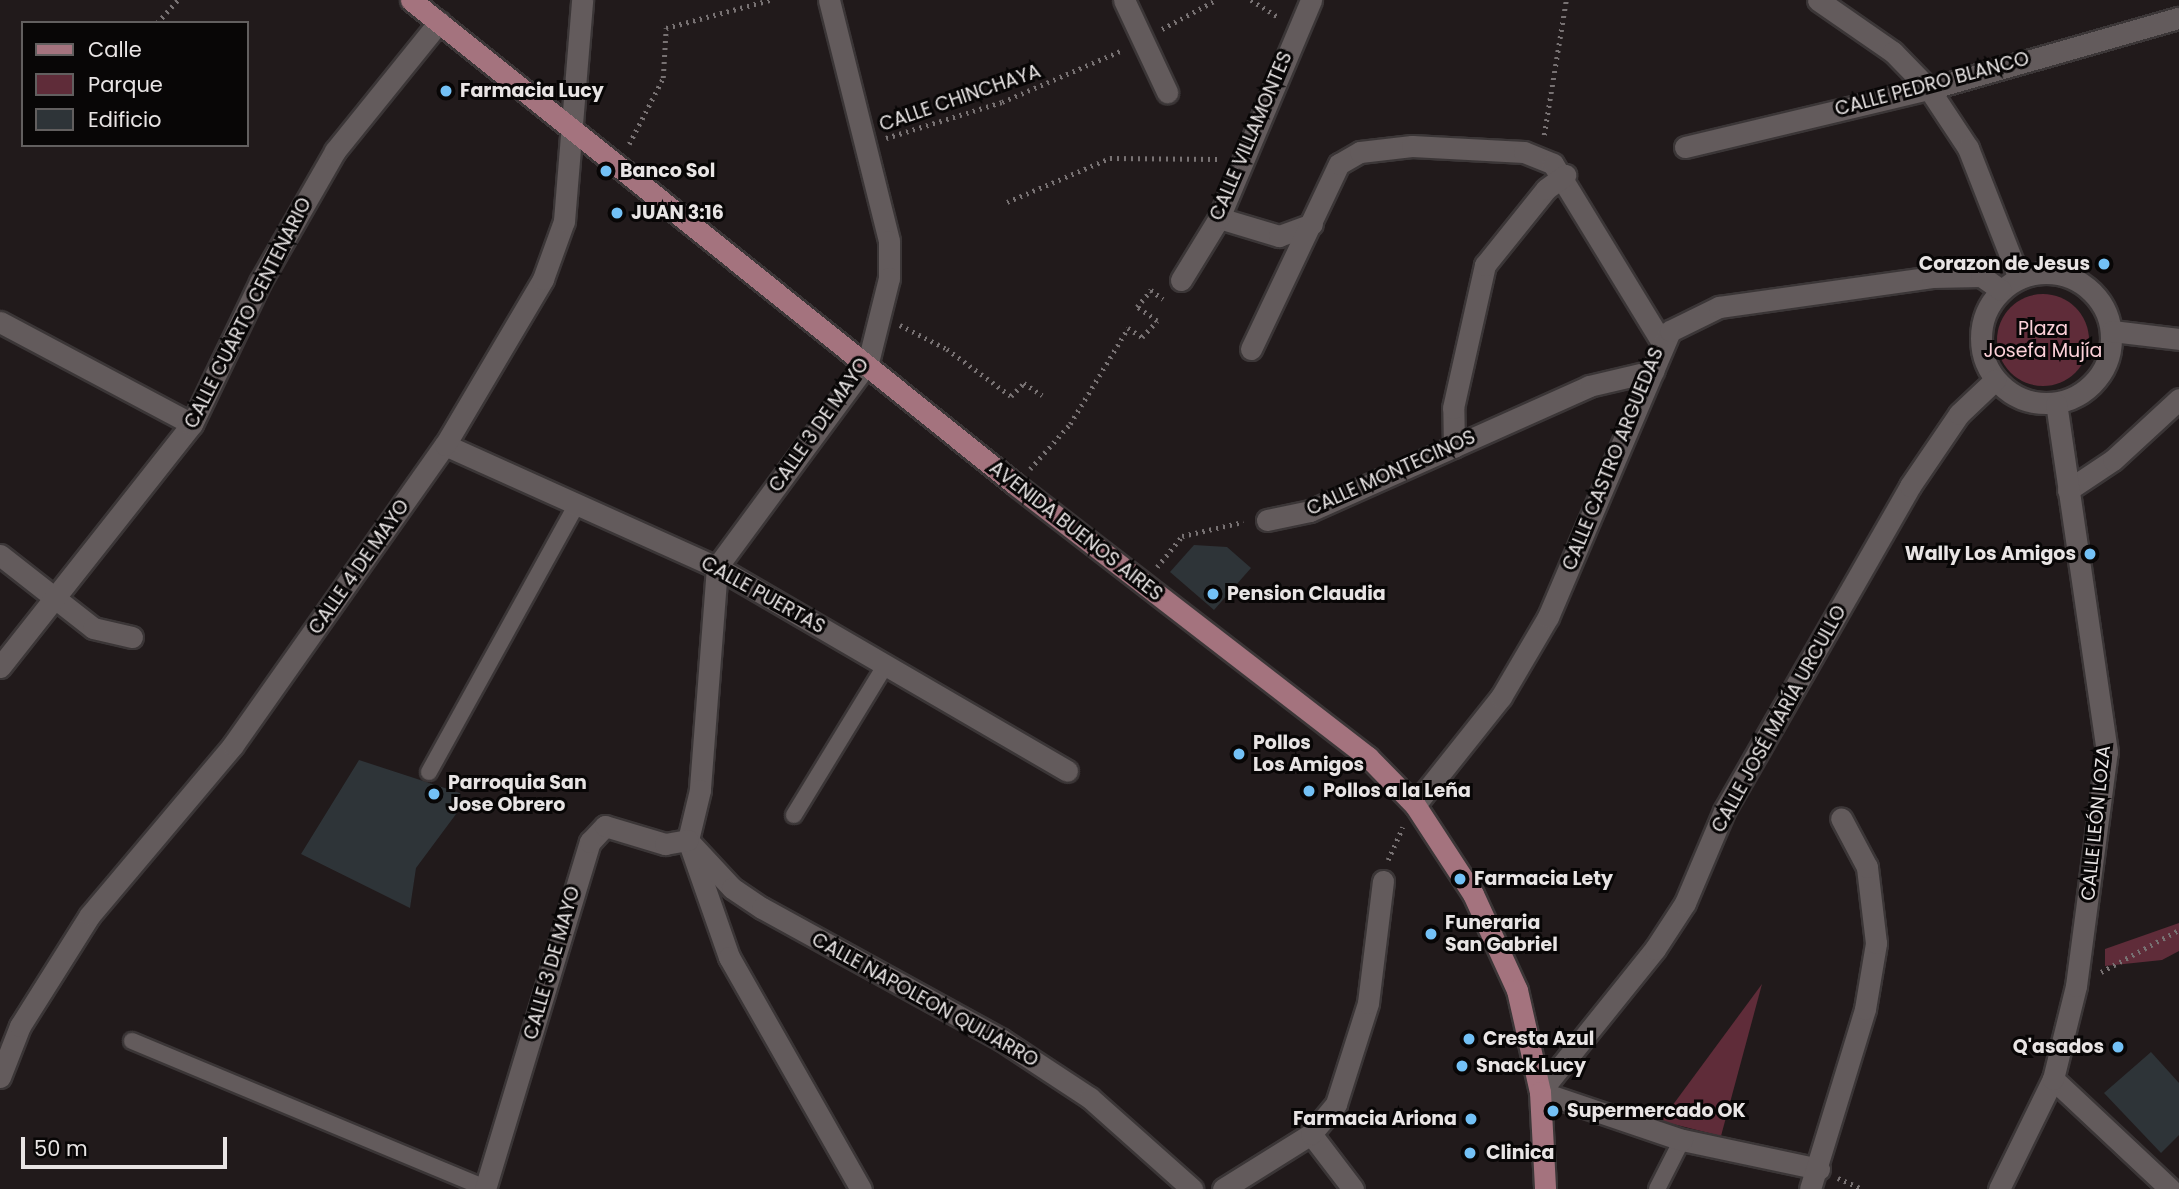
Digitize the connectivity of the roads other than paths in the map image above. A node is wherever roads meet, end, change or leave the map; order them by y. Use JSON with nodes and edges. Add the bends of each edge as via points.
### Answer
{"nodes":[{"id":1,"x":411,"y":0,"type":"edge"},
{"id":2,"x":582,"y":0,"type":"edge"},
{"id":3,"x":829,"y":0,"type":"edge"},
{"id":4,"x":1124,"y":0,"type":"edge"},
{"id":5,"x":1311,"y":0,"type":"edge"},
{"id":6,"x":1830,"y":3,"type":"edge"},
{"id":7,"x":2179,"y":18,"type":"edge"},
{"id":8,"x":439,"y":22,"type":"junction"},
{"id":9,"x":1929,"y":89,"type":"junction"},
{"id":10,"x":1167,"y":92,"type":"dead end"},
{"id":11,"x":572,"y":131,"type":"junction"},
{"id":12,"x":1685,"y":147,"type":"dead end"},
{"id":13,"x":1565,"y":175,"type":"junction"},
{"id":14,"x":1219,"y":218,"type":"junction"},
{"id":15,"x":1312,"y":223,"type":"junction"},
{"id":16,"x":2019,"y":278,"type":"junction"},
{"id":17,"x":1181,"y":280,"type":"road end"},
{"id":18,"x":2001,"y":290,"type":"junction"},
{"id":19,"x":0,"y":322,"type":"edge"},
{"id":20,"x":2112,"y":331,"type":"junction"},
{"id":21,"x":2179,"y":339,"type":"edge"},
{"id":22,"x":1661,"y":341,"type":"junction"},
{"id":23,"x":1251,"y":349,"type":"dead end"},
{"id":24,"x":867,"y":362,"type":"junction"},
{"id":25,"x":1653,"y":372,"type":"junction"},
{"id":26,"x":1995,"y":380,"type":"junction"},
{"id":27,"x":2179,"y":398,"type":"edge"},
{"id":28,"x":2056,"y":404,"type":"junction"},
{"id":29,"x":192,"y":424,"type":"junction"},
{"id":30,"x":445,"y":445,"type":"junction"},
{"id":31,"x":1454,"y":447,"type":"junction"},
{"id":32,"x":2068,"y":490,"type":"junction"},
{"id":33,"x":577,"y":504,"type":"junction"},
{"id":34,"x":1267,"y":520,"type":"road end"},
{"id":35,"x":0,"y":555,"type":"edge"},
{"id":36,"x":717,"y":567,"type":"junction"},
{"id":37,"x":58,"y":598,"type":"junction"},
{"id":38,"x":132,"y":637,"type":"dead end"},
{"id":39,"x":886,"y":664,"type":"junction"},
{"id":40,"x":0,"y":667,"type":"edge"},
{"id":41,"x":1067,"y":771,"type":"dead end"},
{"id":42,"x":429,"y":772,"type":"dead end"},
{"id":43,"x":1415,"y":805,"type":"junction"},
{"id":44,"x":793,"y":816,"type":"dead end"},
{"id":45,"x":1841,"y":818,"type":"dead end"},
{"id":46,"x":688,"y":840,"type":"junction"},
{"id":47,"x":1382,"y":881,"type":"road end"},
{"id":48,"x":132,"y":1041,"type":"dead end"},
{"id":49,"x":0,"y":1077,"type":"edge"},
{"id":50,"x":2053,"y":1079,"type":"junction"},
{"id":51,"x":1540,"y":1092,"type":"junction"},
{"id":52,"x":1311,"y":1133,"type":"junction"},
{"id":53,"x":1682,"y":1140,"type":"junction"},
{"id":54,"x":1819,"y":1169,"type":"junction"},
{"id":55,"x":486,"y":1189,"type":"edge"},
{"id":56,"x":861,"y":1189,"type":"edge"},
{"id":57,"x":1192,"y":1189,"type":"edge"},
{"id":58,"x":1223,"y":1189,"type":"edge"},
{"id":59,"x":1353,"y":1189,"type":"edge"},
{"id":60,"x":1545,"y":1189,"type":"edge"},
{"id":61,"x":1657,"y":1189,"type":"edge"},
{"id":62,"x":1810,"y":1189,"type":"edge"},
{"id":63,"x":1999,"y":1189,"type":"edge"},
{"id":64,"x":2170,"y":1189,"type":"edge"}],
"edges":[{"from":1,"to":8,"type":"main road","name":"AVENIDA BUENOS AIRES"},
{"from":2,"to":11,"type":"street","name":"CALLE 4 DE MAYO"},
{"from":3,"to":24,"type":"street","name":"CALLE 3 DE MAYO","via":[[889,241],[879,319]]},
{"from":4,"to":10,"type":"street"},
{"from":5,"to":14,"type":"street","name":"CALLE VILLAMONTES"},
{"from":6,"to":9,"type":"street","via":[[1893,52]]},
{"from":7,"to":9,"type":"street","name":"CALLE PEDRO BLANCO"},
{"from":8,"to":11,"type":"main road","name":"AVENIDA BUENOS AIRES"},
{"from":8,"to":29,"type":"street","name":"CALLE CUARTO CENTENARIO","via":[[335,151],[260,282]]},
{"from":9,"to":12,"type":"street","name":"CALLE PEDRO BLANCO"},
{"from":9,"to":16,"type":"street","via":[[1968,148]]},
{"from":11,"to":24,"type":"main road","name":"AVENIDA BUENOS AIRES"},
{"from":11,"to":30,"type":"street","name":"CALLE 4 DE MAYO","via":[[564,220],[543,279]]},
{"from":13,"to":15,"type":"street","via":[[1541,157],[1412,146],[1360,152],[1339,164]]},
{"from":13,"to":22,"type":"street"},
{"from":13,"to":31,"type":"street","via":[[1546,189],[1485,265],[1453,408]]},
{"from":14,"to":15,"type":"street","via":[[1279,236]]},
{"from":14,"to":17,"type":"street","name":"CALLE VILLAMONTES"},
{"from":15,"to":23,"type":"street"},
{"from":16,"to":18,"type":"street"},
{"from":16,"to":20,"type":"street","via":[[2061,274],[2080,281],[2107,311]]},
{"from":18,"to":22,"type":"street","name":"CALLE CASTRO ARGUEDAS","via":[[1982,276],[1963,273],[1719,307],[1683,322]]},
{"from":18,"to":26,"type":"street","via":[[1982,325],[1980,346]]},
{"from":19,"to":29,"type":"street"},
{"from":20,"to":21,"type":"street"},
{"from":20,"to":28,"type":"street","via":[[2103,372],[2089,388]]},
{"from":22,"to":25,"type":"street","name":"CALLE CASTRO ARGUEDAS"},
{"from":24,"to":36,"type":"street","name":"CALLE 3 DE MAYO"},
{"from":24,"to":43,"type":"main road","name":"AVENIDA BUENOS AIRES","via":[[1016,485],[1368,757]]},
{"from":25,"to":31,"type":"street","name":"CALLE MONTECINOS","via":[[1589,386]]},
{"from":25,"to":43,"type":"street","name":"CALLE CASTRO ARGUEDAS","via":[[1525,661]]},
{"from":26,"to":28,"type":"street","via":[[2031,402]]},
{"from":26,"to":51,"type":"street","name":"CALLE JOSÉ MARÍA URCULLO","via":[[1959,414],[1910,486],[1724,811],[1678,914],[1598,1026]]},
{"from":27,"to":32,"type":"street","via":[[2113,460]]},
{"from":28,"to":32,"type":"street","name":"CALLE LEÓN LOZA"},
{"from":29,"to":37,"type":"street","name":"CALLE CUARTO CENTENARIO"},
{"from":30,"to":33,"type":"street","name":"CALLE PUERTAS"},
{"from":30,"to":49,"type":"street","name":"CALLE 4 DE MAYO","via":[[233,745],[90,915],[20,1026]]},
{"from":31,"to":34,"type":"street","name":"CALLE MONTECINOS","via":[[1310,511]]},
{"from":32,"to":50,"type":"street","name":"CALLE LEÓN LOZA","via":[[2108,752],[2076,986]]},
{"from":33,"to":36,"type":"street","name":"CALLE PUERTAS"},
{"from":33,"to":42,"type":"lane"},
{"from":35,"to":37,"type":"street"},
{"from":36,"to":39,"type":"street","name":"CALLE PUERTAS"},
{"from":36,"to":46,"type":"street","via":[[700,790]]},
{"from":37,"to":38,"type":"street","via":[[93,628]]},
{"from":37,"to":40,"type":"street","name":"CALLE CUARTO CENTENARIO"},
{"from":39,"to":41,"type":"street","name":"CALLE PUERTAS"},
{"from":39,"to":44,"type":"lane"},
{"from":43,"to":51,"type":"main road","name":"AVENIDA BUENOS AIRES","via":[[1473,894],[1517,990]]},
{"from":45,"to":54,"type":"street","via":[[1867,867],[1876,943],[1865,1009]]},
{"from":46,"to":55,"type":"street","name":"CALLE 3 DE MAYO","via":[[665,844],[605,826],[590,842]]},
{"from":46,"to":56,"type":"street","via":[[729,957]]},
{"from":46,"to":57,"type":"street","name":"CALLE NAPOLEON QUIJARRO","via":[[732,888],[762,908],[1002,1040],[1090,1098]]},
{"from":47,"to":52,"type":"street","via":[[1360,1041],[1336,1104]]},
{"from":48,"to":55,"type":"lane"},
{"from":50,"to":63,"type":"street","name":"CALLE LEÓN LOZA"},
{"from":50,"to":64,"type":"street"},
{"from":51,"to":53,"type":"street"},
{"from":51,"to":60,"type":"main road","name":"AVENIDA BUENOS AIRES"},
{"from":52,"to":58,"type":"street"},
{"from":52,"to":59,"type":"street"},
{"from":53,"to":54,"type":"street"},
{"from":53,"to":61,"type":"lane"},
{"from":54,"to":62,"type":"street"}]}
